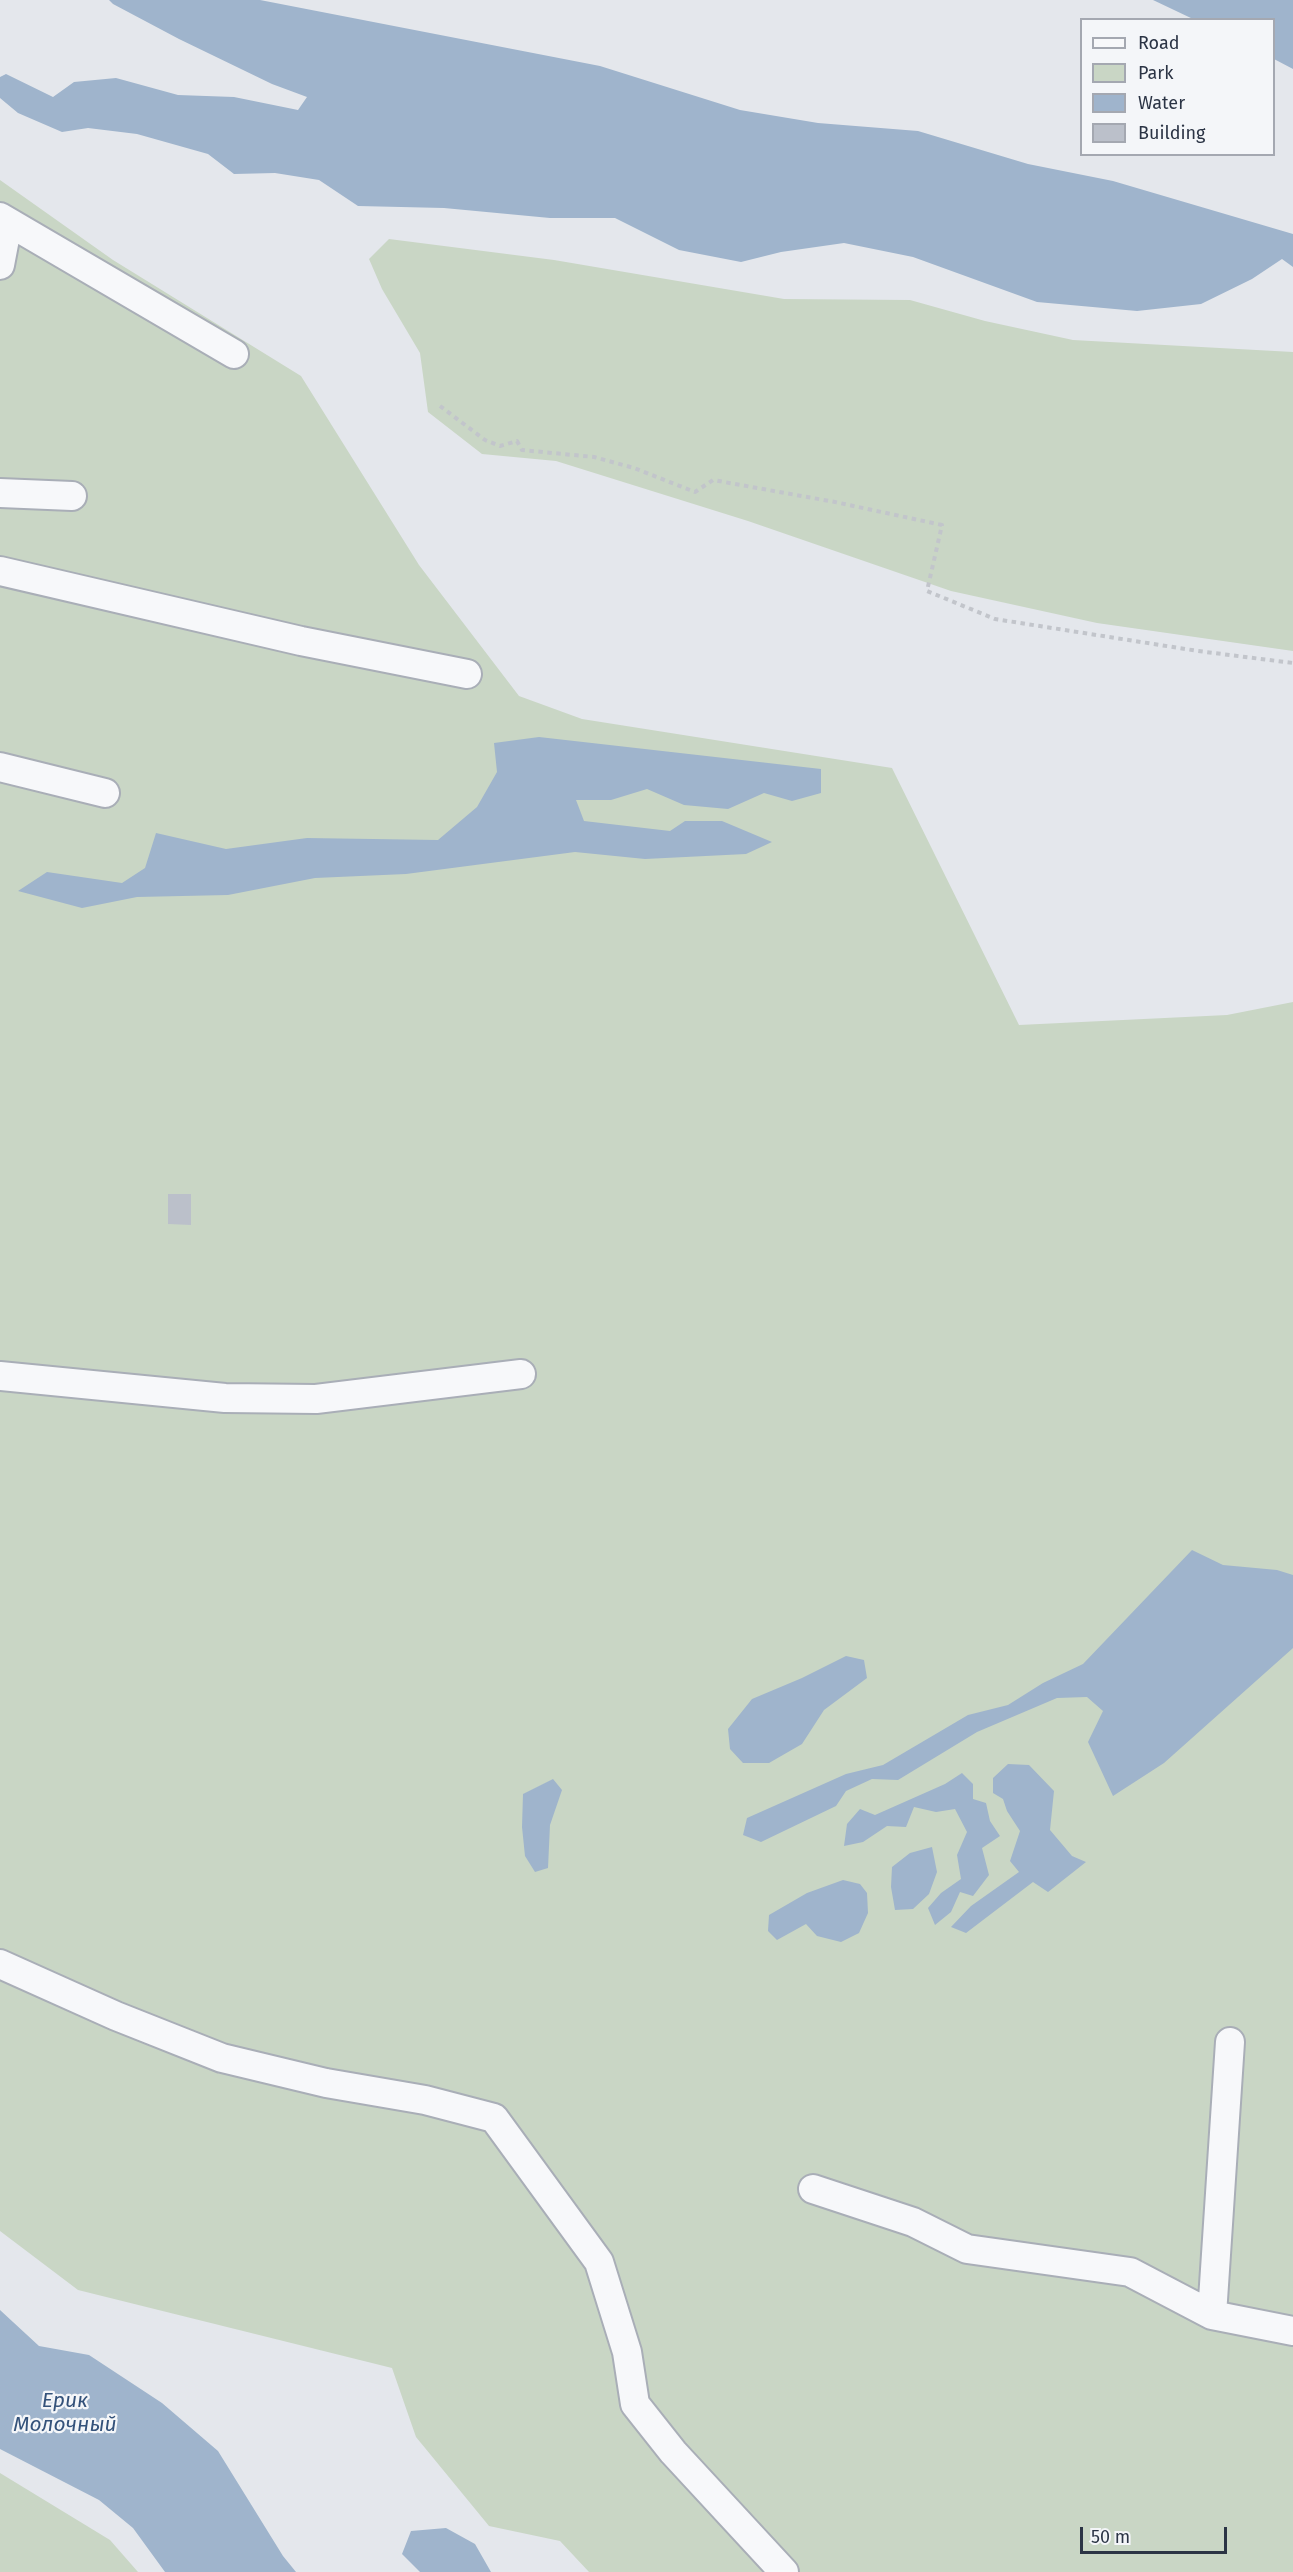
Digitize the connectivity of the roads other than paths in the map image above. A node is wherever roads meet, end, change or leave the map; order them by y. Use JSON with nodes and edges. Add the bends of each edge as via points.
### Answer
{"nodes":[{"id":1,"x":4,"y":220,"type":"edge"},
{"id":2,"x":0,"y":265,"type":"edge"},
{"id":3,"x":234,"y":354,"type":"dead end"},
{"id":4,"x":0,"y":493,"type":"edge"},
{"id":5,"x":72,"y":496,"type":"dead end"},
{"id":6,"x":0,"y":571,"type":"edge"},
{"id":7,"x":467,"y":674,"type":"dead end"},
{"id":8,"x":0,"y":767,"type":"edge"},
{"id":9,"x":105,"y":793,"type":"dead end"},
{"id":10,"x":521,"y":1374,"type":"dead end"},
{"id":11,"x":1,"y":1379,"type":"edge"},
{"id":12,"x":0,"y":1964,"type":"edge"},
{"id":13,"x":1230,"y":2042,"type":"dead end"},
{"id":14,"x":813,"y":2189,"type":"dead end"},
{"id":15,"x":1212,"y":2315,"type":"junction"},
{"id":16,"x":1293,"y":2331,"type":"edge"},
{"id":17,"x":784,"y":2572,"type":"edge"}],
"edges":[{"from":1,"to":2,"type":"street"},
{"from":1,"to":3,"type":"street"},
{"from":4,"to":5,"type":"street"},
{"from":6,"to":7,"type":"street","via":[[301,641]]},
{"from":8,"to":9,"type":"street"},
{"from":10,"to":11,"type":"street","via":[[316,1399],[225,1398]]},
{"from":12,"to":17,"type":"street","via":[[222,2058],[494,2118],[599,2262],[627,2352],[635,2404],[673,2452]]},
{"from":13,"to":15,"type":"street"},
{"from":14,"to":15,"type":"street","via":[[914,2222],[967,2249],[1130,2272]]},
{"from":15,"to":16,"type":"street"}]}
